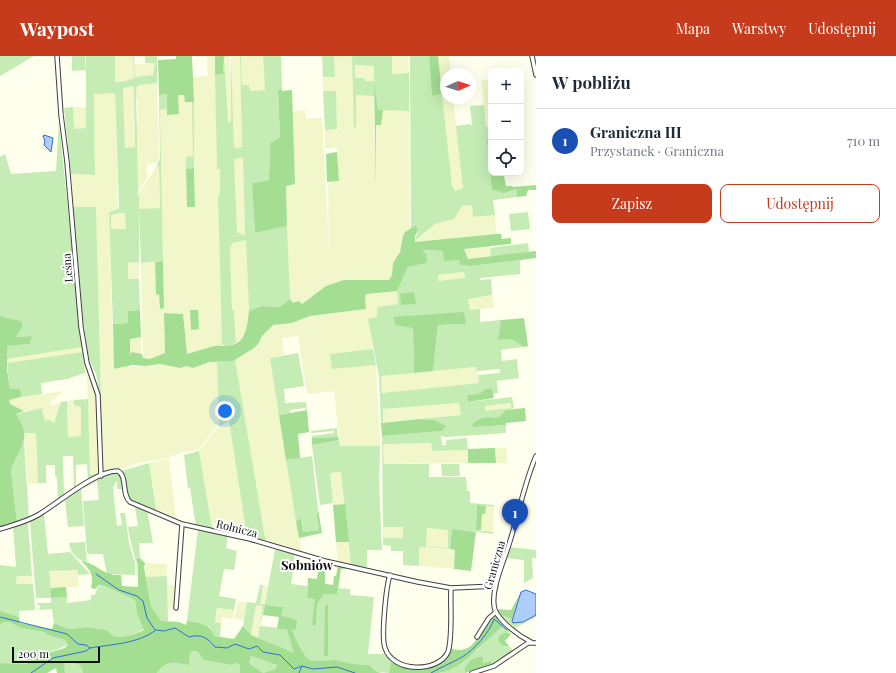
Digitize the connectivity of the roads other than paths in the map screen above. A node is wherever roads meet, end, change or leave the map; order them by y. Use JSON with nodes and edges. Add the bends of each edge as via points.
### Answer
{"nodes":[{"id":1,"x":58,"y":56,"type":"edge"},
{"id":2,"x":532,"y":56,"type":"edge"},
{"id":3,"x":536,"y":75,"type":"edge"},
{"id":4,"x":536,"y":456,"type":"edge"},
{"id":5,"x":101,"y":476,"type":"junction"},
{"id":6,"x":182,"y":524,"type":"junction"},
{"id":7,"x":0,"y":529,"type":"edge"},
{"id":8,"x":390,"y":575,"type":"junction"},
{"id":9,"x":496,"y":586,"type":"junction"},
{"id":10,"x":451,"y":588,"type":"junction"},
{"id":11,"x":176,"y":608,"type":"dead end"},
{"id":12,"x":496,"y":612,"type":"junction"},
{"id":13,"x":477,"y":636,"type":"dead end"},
{"id":14,"x":531,"y":642,"type":"junction"},
{"id":15,"x":536,"y":643,"type":"edge"},
{"id":16,"x":472,"y":673,"type":"edge"}],
"edges":[{"from":1,"to":5,"type":"street","name":"Leśna","via":[[61,115],[81,323],[87,363],[98,395]]},
{"from":2,"to":3,"type":"street"},
{"from":4,"to":9,"type":"street","name":"Graniczna","via":[[527,477]]},
{"from":5,"to":6,"type":"street","name":"Rolnicza","via":[[120,471],[123,475],[125,496],[130,502]]},
{"from":5,"to":7,"type":"street","name":"Rolnicza","via":[[38,515]]},
{"from":6,"to":8,"type":"street","name":"Rolnicza","via":[[248,539],[308,557]]},
{"from":6,"to":11,"type":"street"},
{"from":8,"to":10,"type":"street","name":"Rolnicza"},
{"from":8,"to":10,"type":"street","via":[[384,648],[391,660],[408,669],[430,668],[438,664],[447,653],[450,638]]},
{"from":9,"to":10,"type":"street","name":"Rolnicza"},
{"from":9,"to":12,"type":"street","name":"Graniczna"},
{"from":12,"to":13,"type":"street"},
{"from":12,"to":14,"type":"street","via":[[504,622]]},
{"from":14,"to":15,"type":"street"},
{"from":14,"to":16,"type":"street","via":[[494,666]]}]}
